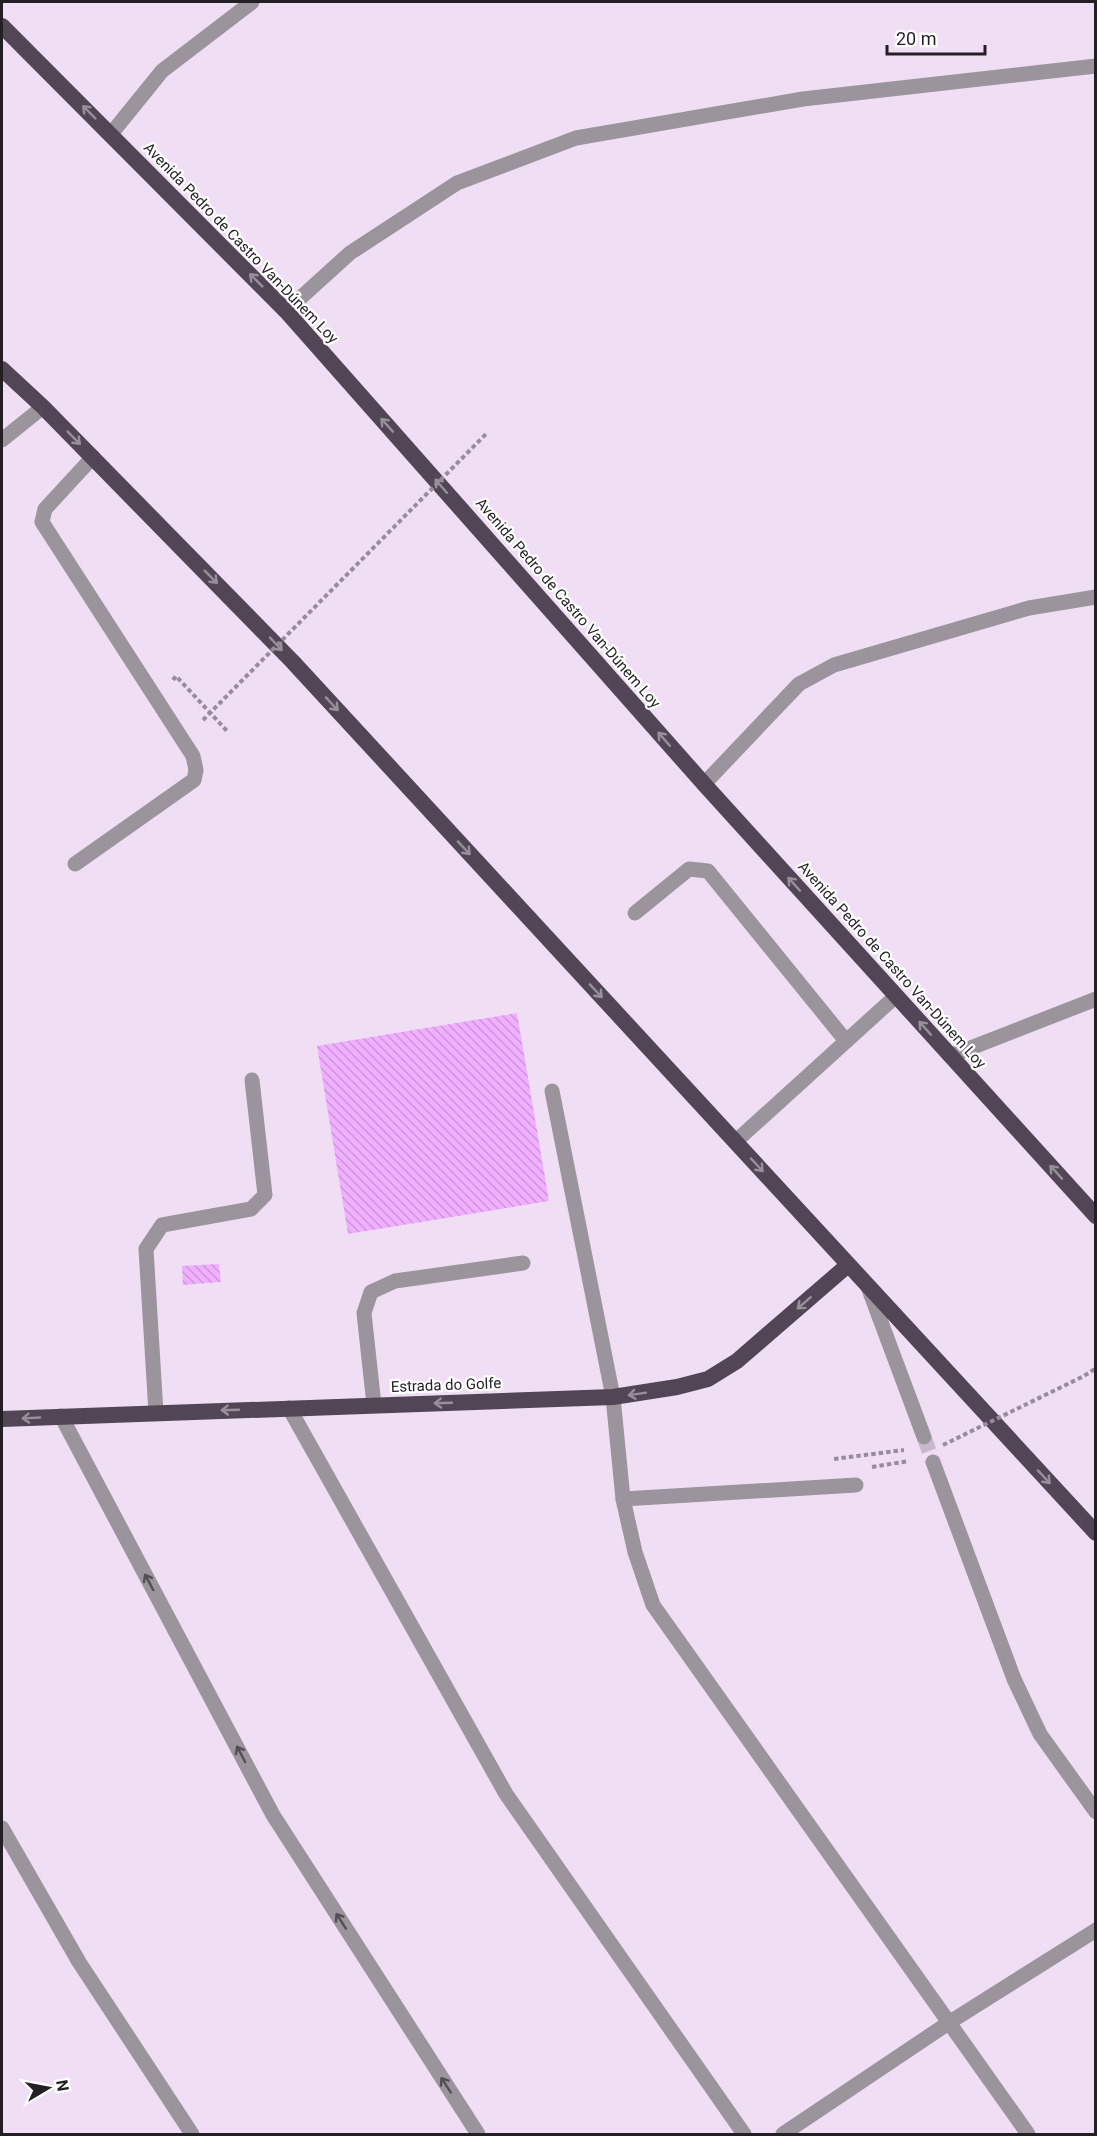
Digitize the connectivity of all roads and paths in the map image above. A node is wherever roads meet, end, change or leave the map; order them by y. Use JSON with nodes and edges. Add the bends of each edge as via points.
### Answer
{"nodes":[{"id":1,"x":252,"y":2,"type":"edge"},
{"id":2,"x":2,"y":26,"type":"edge"},
{"id":3,"x":1095,"y":66,"type":"edge"},
{"id":4,"x":111,"y":134,"type":"junction"},
{"id":5,"x":286,"y":311,"type":"junction"},
{"id":6,"x":2,"y":369,"type":"edge"},
{"id":7,"x":43,"y":407,"type":"junction"},
{"id":8,"x":486,"y":434,"type":"dead end"},
{"id":9,"x":2,"y":440,"type":"edge"},
{"id":10,"x":93,"y":457,"type":"junction"},
{"id":11,"x":1095,"y":597,"type":"edge"},
{"id":12,"x":167,"y":686,"type":"dead end"},
{"id":13,"x":196,"y":713,"type":"dead end"},
{"id":14,"x":228,"y":732,"type":"dead end"},
{"id":15,"x":704,"y":784,"type":"junction"},
{"id":16,"x":75,"y":864,"type":"dead end"},
{"id":17,"x":635,"y":913,"type":"dead end"},
{"id":18,"x":896,"y":996,"type":"junction"},
{"id":19,"x":1095,"y":999,"type":"edge"},
{"id":20,"x":846,"y":1041,"type":"junction"},
{"id":21,"x":950,"y":1056,"type":"junction"},
{"id":22,"x":252,"y":1080,"type":"dead end"},
{"id":23,"x":552,"y":1091,"type":"dead end"},
{"id":24,"x":735,"y":1142,"type":"junction"},
{"id":25,"x":1095,"y":1216,"type":"edge"},
{"id":26,"x":523,"y":1263,"type":"dead end"},
{"id":27,"x":848,"y":1265,"type":"junction"},
{"id":28,"x":867,"y":1285,"type":"junction"},
{"id":29,"x":1095,"y":1368,"type":"edge"},
{"id":30,"x":613,"y":1397,"type":"junction"},
{"id":31,"x":375,"y":1405,"type":"junction"},
{"id":32,"x":289,"y":1408,"type":"junction"},
{"id":33,"x":156,"y":1413,"type":"junction"},
{"id":34,"x":61,"y":1416,"type":"junction"},
{"id":35,"x":2,"y":1419,"type":"edge"},
{"id":36,"x":928,"y":1442,"type":"joint"},
{"id":37,"x":911,"y":1449,"type":"dead end"},
{"id":38,"x":824,"y":1461,"type":"dead end"},
{"id":39,"x":914,"y":1461,"type":"dead end"},
{"id":40,"x":933,"y":1462,"type":"tunnel mouth"},
{"id":41,"x":870,"y":1467,"type":"dead end"},
{"id":42,"x":856,"y":1485,"type":"dead end"},
{"id":43,"x":623,"y":1499,"type":"junction"},
{"id":44,"x":1095,"y":1533,"type":"edge"},
{"id":45,"x":1095,"y":1812,"type":"edge"},
{"id":46,"x":2,"y":1828,"type":"edge"},
{"id":47,"x":1095,"y":1930,"type":"edge"},
{"id":48,"x":950,"y":2022,"type":"junction"},
{"id":49,"x":192,"y":2134,"type":"edge"},
{"id":50,"x":478,"y":2134,"type":"edge"},
{"id":51,"x":744,"y":2134,"type":"edge"},
{"id":52,"x":783,"y":2134,"type":"edge"},
{"id":53,"x":1028,"y":2134,"type":"edge"}],
"edges":[{"from":1,"to":4,"type":"street","via":[[162,71]]},
{"from":4,"to":2,"type":"highway","name":"Avenida Pedro de Castro Van-Dúnem Loy","one_way":true},
{"from":3,"to":5,"type":"street","via":[[803,99],[576,138],[457,183],[350,253]]},
{"from":5,"to":4,"type":"highway","name":"Avenida Pedro de Castro Van-Dúnem Loy","one_way":true},
{"from":15,"to":5,"type":"highway","name":"Avenida Pedro de Castro Van-Dúnem Loy","one_way":true},
{"from":6,"to":7,"type":"highway"},
{"from":7,"to":9,"type":"street"},
{"from":7,"to":10,"type":"highway","one_way":true},
{"from":8,"to":13,"type":"path","bridge":true,"via":[[203,720]]},
{"from":10,"to":16,"type":"street","via":[[45,509],[42,522],[194,756],[196,770],[194,780]]},
{"from":10,"to":24,"type":"highway","one_way":true,"via":[[272,640]]},
{"from":11,"to":15,"type":"street","via":[[1029,608],[834,665],[799,684]]},
{"from":12,"to":14,"type":"path","via":[[176,676]]},
{"from":18,"to":15,"type":"highway","name":"Avenida Pedro de Castro Van-Dúnem Loy","one_way":true},
{"from":17,"to":20,"type":"street","via":[[689,869],[708,871]]},
{"from":18,"to":20,"type":"street"},
{"from":21,"to":18,"type":"highway","name":"Avenida Pedro de Castro Van-Dúnem Loy","one_way":true},
{"from":19,"to":21,"type":"street"},
{"from":20,"to":24,"type":"street"},
{"from":25,"to":21,"type":"highway","name":"Avenida Pedro de Castro Van-Dúnem Loy","one_way":true},
{"from":22,"to":33,"type":"street","via":[[265,1195],[251,1209],[162,1225],[146,1249]]},
{"from":23,"to":30,"type":"street"},
{"from":24,"to":27,"type":"highway","one_way":true},
{"from":26,"to":31,"type":"street","via":[[395,1281],[371,1292],[364,1313]]},
{"from":27,"to":28,"type":"highway"},
{"from":27,"to":30,"type":"highway","name":"Estrada do Golfe","one_way":true,"via":[[736,1361],[708,1379],[677,1388]]},
{"from":28,"to":36,"type":"street"},
{"from":28,"to":44,"type":"highway","one_way":true},
{"from":29,"to":36,"type":"path","bridge":true,"via":[[1084,1377],[943,1445]]},
{"from":30,"to":31,"type":"highway","name":"Estrada do Golfe","one_way":true},
{"from":30,"to":43,"type":"street"},
{"from":31,"to":32,"type":"highway","name":"Estrada do Golfe"},
{"from":32,"to":33,"type":"highway","name":"Estrada do Golfe","one_way":true},
{"from":32,"to":51,"type":"street","via":[[506,1794]]},
{"from":33,"to":34,"type":"highway","name":"Estrada do Golfe"},
{"from":34,"to":35,"type":"highway","name":"Estrada do Golfe","one_way":true},
{"from":50,"to":34,"type":"street","one_way":true,"via":[[273,1815]]},
{"from":37,"to":38,"type":"path"},
{"from":39,"to":41,"type":"path"},
{"from":40,"to":45,"type":"street","via":[[1014,1679],[1040,1734]]},
{"from":42,"to":43,"type":"street"},
{"from":43,"to":48,"type":"street","via":[[653,1605]]},
{"from":46,"to":49,"type":"street","via":[[78,1962]]},
{"from":47,"to":48,"type":"street"},
{"from":48,"to":52,"type":"street"},
{"from":48,"to":53,"type":"street"}]}
